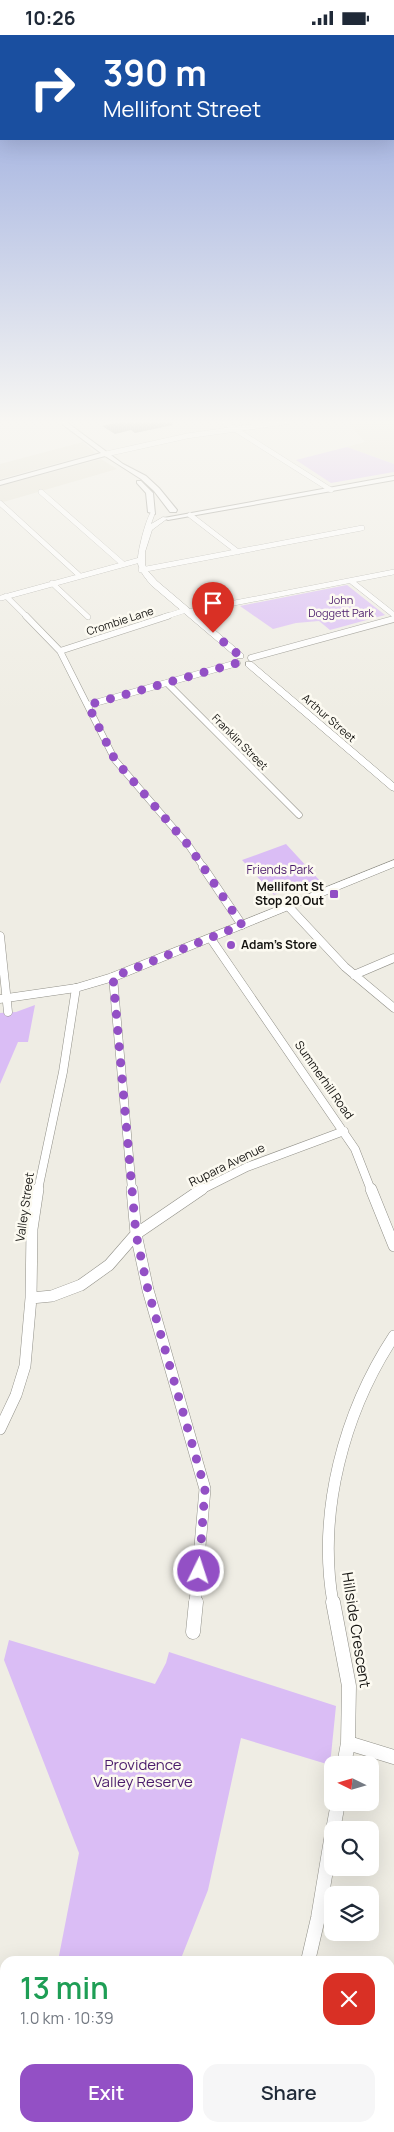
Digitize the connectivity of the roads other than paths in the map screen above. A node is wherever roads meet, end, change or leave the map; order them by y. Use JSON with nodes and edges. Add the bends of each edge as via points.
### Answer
{"nodes":[{"id":1,"x":17,"y":519,"type":"edge"},
{"id":2,"x":73,"y":519,"type":"edge"},
{"id":3,"x":150,"y":519,"type":"edge"},
{"id":4,"x":165,"y":519,"type":"edge"},
{"id":5,"x":195,"y":519,"type":"edge"},
{"id":6,"x":362,"y":527,"type":"dead end"},
{"id":7,"x":149,"y":529,"type":"junction"},
{"id":8,"x":238,"y":552,"type":"junction"},
{"id":9,"x":140,"y":560,"type":"junction"},
{"id":10,"x":123,"y":564,"type":"junction"},
{"id":11,"x":141,"y":570,"type":"junction"},
{"id":12,"x":394,"y":572,"type":"edge"},
{"id":13,"x":80,"y":576,"type":"junction"},
{"id":14,"x":351,"y":581,"type":"junction"},
{"id":15,"x":52,"y":583,"type":"junction"},
{"id":16,"x":3,"y":597,"type":"edge"},
{"id":17,"x":187,"y":611,"type":"junction"},
{"id":18,"x":88,"y":617,"type":"dead end"},
{"id":19,"x":394,"y":617,"type":"edge"},
{"id":20,"x":60,"y":651,"type":"junction"},
{"id":21,"x":239,"y":660,"type":"junction"},
{"id":22,"x":250,"y":661,"type":"junction"},
{"id":23,"x":167,"y":683,"type":"junction"},
{"id":24,"x":88,"y":705,"type":"junction"},
{"id":25,"x":394,"y":788,"type":"edge"},
{"id":26,"x":299,"y":815,"type":"dead end"},
{"id":27,"x":394,"y":863,"type":"edge"},
{"id":28,"x":288,"y":906,"type":"junction"},
{"id":29,"x":242,"y":925,"type":"junction"},
{"id":30,"x":0,"y":936,"type":"edge"},
{"id":31,"x":211,"y":939,"type":"junction"},
{"id":32,"x":394,"y":957,"type":"edge"},
{"id":33,"x":354,"y":975,"type":"junction"},
{"id":34,"x":113,"y":977,"type":"junction"},
{"id":35,"x":76,"y":988,"type":"junction"},
{"id":36,"x":4,"y":998,"type":"edge"},
{"id":37,"x":394,"y":1008,"type":"edge"},
{"id":38,"x":8,"y":1012,"type":"dead end"},
{"id":39,"x":344,"y":1131,"type":"junction"},
{"id":40,"x":136,"y":1234,"type":"junction"},
{"id":41,"x":394,"y":1246,"type":"edge"},
{"id":42,"x":30,"y":1298,"type":"junction"},
{"id":43,"x":394,"y":1337,"type":"edge"},
{"id":44,"x":0,"y":1429,"type":"edge"},
{"id":45,"x":193,"y":1632,"type":"dead end"},
{"id":46,"x":348,"y":1743,"type":"junction"},
{"id":47,"x":346,"y":1756,"type":"edge"},
{"id":48,"x":394,"y":1757,"type":"edge"},
{"id":49,"x":325,"y":1876,"type":"edge"},
{"id":50,"x":309,"y":1956,"type":"edge"}],
"edges":[{"from":1,"to":13,"type":"street"},
{"from":2,"to":10,"type":"street"},
{"from":3,"to":7,"type":"street"},
{"from":4,"to":7,"type":"street"},
{"from":5,"to":8,"type":"street"},
{"from":6,"to":8,"type":"street"},
{"from":7,"to":9,"type":"street"},
{"from":8,"to":11,"type":"street"},
{"from":9,"to":10,"type":"street"},
{"from":9,"to":11,"type":"street"},
{"from":10,"to":13,"type":"street"},
{"from":11,"to":17,"type":"street"},
{"from":12,"to":14,"type":"street","name":"Crombie Lane"},
{"from":13,"to":15,"type":"street"},
{"from":14,"to":17,"type":"street","name":"Crombie Lane"},
{"from":14,"to":19,"type":"street"},
{"from":15,"to":16,"type":"street"},
{"from":15,"to":18,"type":"street"},
{"from":16,"to":20,"type":"street"},
{"from":17,"to":20,"type":"street","name":"Crombie Lane"},
{"from":17,"to":21,"type":"street"},
{"from":19,"to":22,"type":"street"},
{"from":20,"to":24,"type":"street"},
{"from":21,"to":22,"type":"street"},
{"from":21,"to":23,"type":"street"},
{"from":22,"to":25,"type":"street","name":"Arthur Street"},
{"from":23,"to":24,"type":"street"},
{"from":23,"to":26,"type":"street","name":"Franklin Street"},
{"from":24,"to":29,"type":"street","via":[[115,760],[189,846]]},
{"from":27,"to":28,"type":"street"},
{"from":28,"to":29,"type":"street"},
{"from":28,"to":33,"type":"street"},
{"from":29,"to":31,"type":"street"},
{"from":30,"to":36,"type":"street"},
{"from":31,"to":34,"type":"street"},
{"from":31,"to":39,"type":"street","name":"Summerhill Road"},
{"from":32,"to":33,"type":"street"},
{"from":33,"to":37,"type":"street"},
{"from":34,"to":35,"type":"street"},
{"from":34,"to":40,"type":"street"},
{"from":35,"to":36,"type":"street"},
{"from":35,"to":42,"type":"street","name":"Valley Street","via":[[32,1229]]},
{"from":36,"to":38,"type":"street"},
{"from":39,"to":40,"type":"street","name":"Rupara Avenue","via":[[224,1177]]},
{"from":39,"to":41,"type":"street","name":"Summerhill Road"},
{"from":40,"to":42,"type":"street","name":"Rupara Avenue","via":[[109,1265],[80,1285],[52,1296]]},
{"from":40,"to":45,"type":"street","via":[[148,1290],[205,1489]]},
{"from":42,"to":44,"type":"street","name":"Valley Street","via":[[25,1366]]},
{"from":43,"to":46,"type":"street","name":"Hillside Crescent","via":[[355,1411],[340,1454],[332,1497],[329,1573],[349,1685]]},
{"from":46,"to":47,"type":"street","name":"Hillside Crescent"},
{"from":46,"to":48,"type":"street"},
{"from":49,"to":50,"type":"street"}]}
